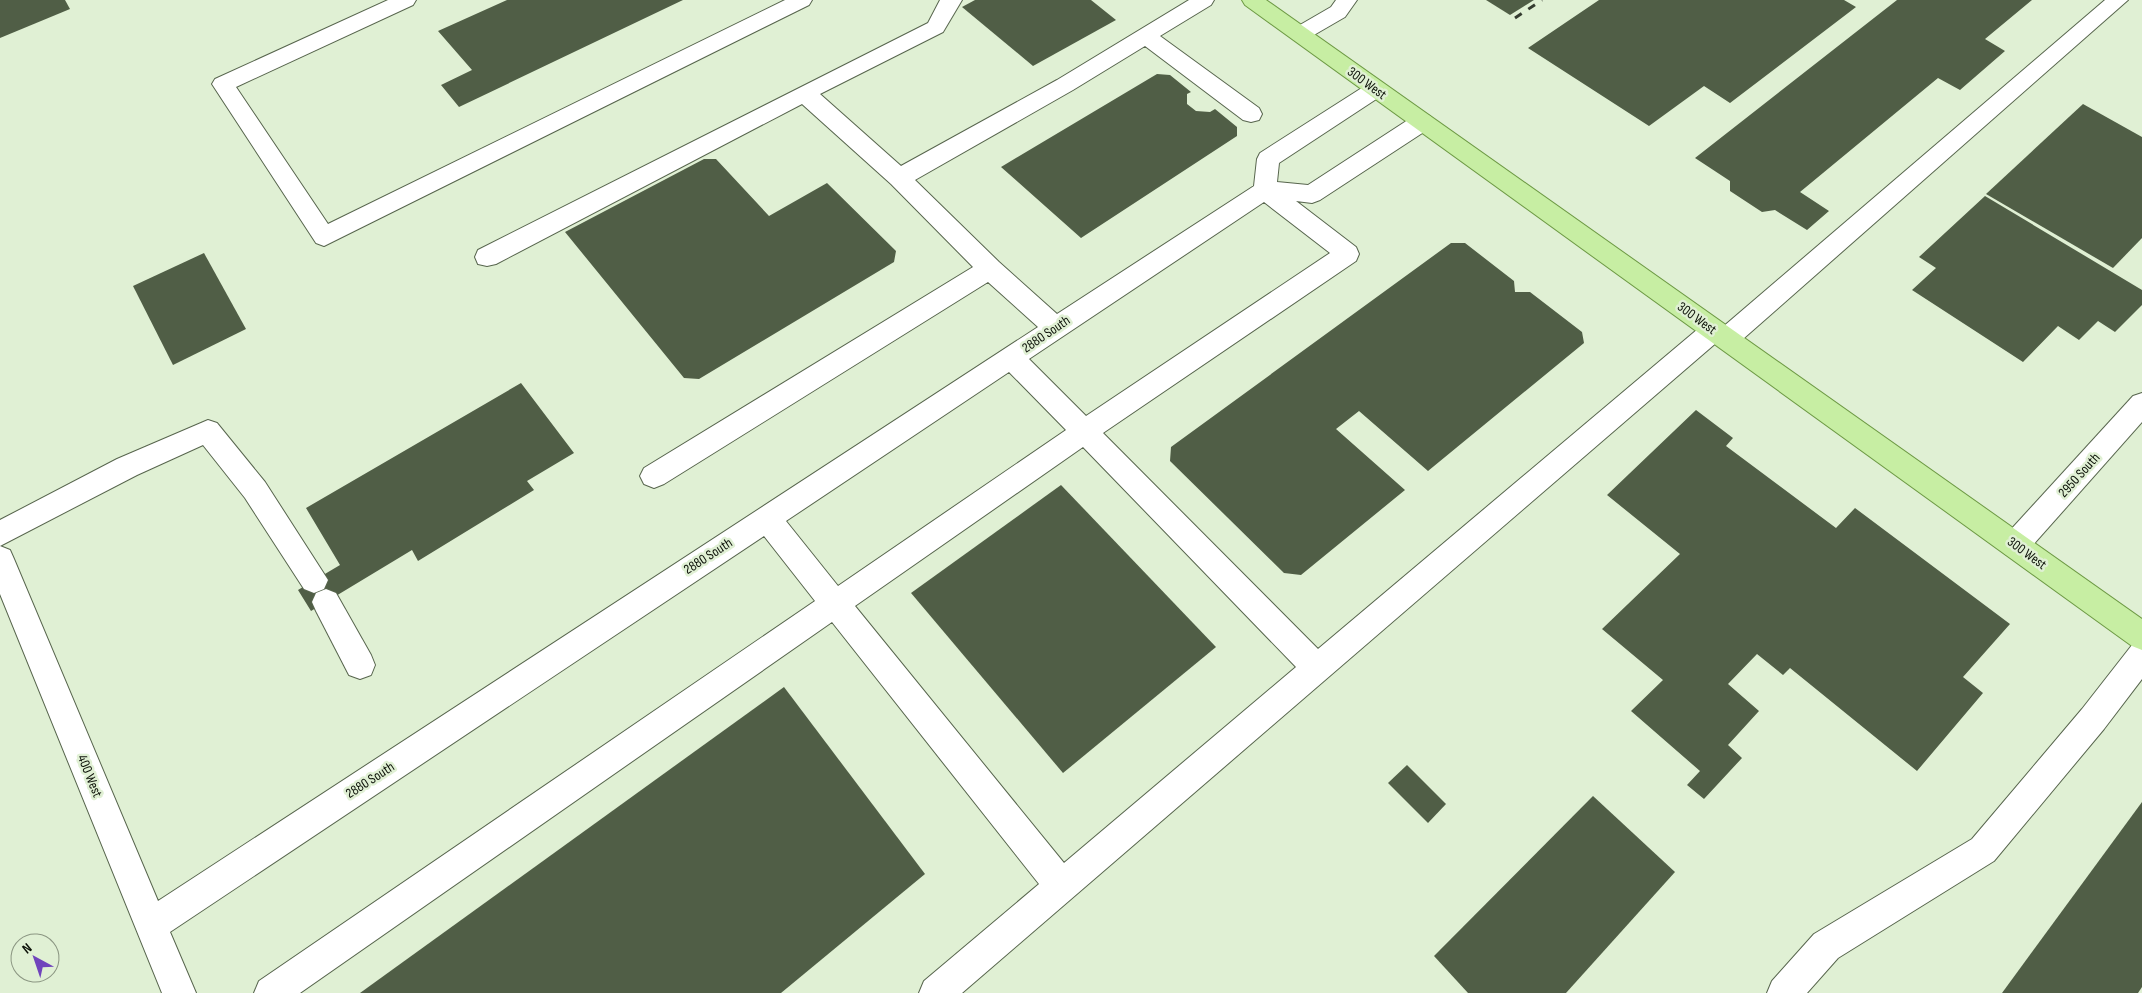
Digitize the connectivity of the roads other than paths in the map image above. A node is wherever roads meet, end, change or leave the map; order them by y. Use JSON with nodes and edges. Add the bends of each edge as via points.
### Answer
{"nodes":[{"id":1,"x":406,"y":0,"type":"edge"},
{"id":2,"x":802,"y":0,"type":"edge"},
{"id":3,"x":952,"y":0,"type":"edge"},
{"id":4,"x":1204,"y":0,"type":"edge"},
{"id":5,"x":1252,"y":0,"type":"edge"},
{"id":6,"x":1347,"y":0,"type":"edge"},
{"id":7,"x":2118,"y":0,"type":"edge"},
{"id":8,"x":1300,"y":34,"type":"junction"},
{"id":9,"x":1144,"y":35,"type":"junction"},
{"id":10,"x":1376,"y":89,"type":"junction"},
{"id":11,"x":804,"y":93,"type":"junction"},
{"id":12,"x":1251,"y":114,"type":"dead end"},
{"id":13,"x":1422,"y":122,"type":"junction"},
{"id":14,"x":899,"y":178,"type":"junction"},
{"id":15,"x":1265,"y":190,"type":"junction"},
{"id":16,"x":487,"y":257,"type":"dead end"},
{"id":17,"x":990,"y":269,"type":"junction"},
{"id":18,"x":1056,"y":328,"type":"junction"},
{"id":19,"x":1720,"y":334,"type":"junction"},
{"id":20,"x":1012,"y":358,"type":"junction"},
{"id":21,"x":2142,"y":404,"type":"edge"},
{"id":22,"x":1084,"y":432,"type":"junction"},
{"id":23,"x":654,"y":476,"type":"dead end"},
{"id":24,"x":766,"y":518,"type":"junction"},
{"id":25,"x":0,"y":534,"type":"edge"},
{"id":26,"x":2015,"y":545,"type":"junction"},
{"id":27,"x":0,"y":559,"type":"edge"},
{"id":28,"x":837,"y":604,"type":"junction"},
{"id":29,"x":2142,"y":636,"type":"edge"},
{"id":30,"x":2142,"y":655,"type":"edge"},
{"id":31,"x":360,"y":665,"type":"dead end"},
{"id":32,"x":1318,"y":669,"type":"junction"},
{"id":33,"x":1062,"y":887,"type":"junction"},
{"id":34,"x":151,"y":925,"type":"junction"},
{"id":35,"x":179,"y":993,"type":"edge"},
{"id":36,"x":271,"y":993,"type":"edge"},
{"id":37,"x":936,"y":993,"type":"edge"},
{"id":38,"x":1784,"y":993,"type":"edge"}],
"edges":[{"from":1,"to":2,"type":"street","via":[[223,84],[324,238]]},
{"from":3,"to":11,"type":"street","via":[[936,27]]},
{"from":4,"to":9,"type":"street"},
{"from":5,"to":8,"type":"main road","name":"300 West"},
{"from":6,"to":8,"type":"street","via":[[1338,12]]},
{"from":7,"to":19,"type":"street"},
{"from":8,"to":10,"type":"main road","name":"300 West"},
{"from":9,"to":12,"type":"street"},
{"from":9,"to":14,"type":"street","via":[[1065,85]]},
{"from":10,"to":13,"type":"main road","name":"300 West"},
{"from":10,"to":15,"type":"street","via":[[1268,159]]},
{"from":11,"to":14,"type":"street"},
{"from":11,"to":16,"type":"street"},
{"from":13,"to":15,"type":"street","via":[[1312,194]]},
{"from":13,"to":19,"type":"main road","name":"300 West"},
{"from":14,"to":17,"type":"street"},
{"from":15,"to":18,"type":"street","name":"2880 South"},
{"from":15,"to":22,"type":"street","via":[[1347,254]]},
{"from":17,"to":18,"type":"street"},
{"from":17,"to":23,"type":"street"},
{"from":18,"to":20,"type":"street","name":"2880 South"},
{"from":19,"to":26,"type":"main road","name":"300 West"},
{"from":19,"to":32,"type":"street"},
{"from":20,"to":22,"type":"street"},
{"from":20,"to":24,"type":"street","name":"2880 South"},
{"from":21,"to":26,"type":"street","name":"2950 South"},
{"from":22,"to":28,"type":"street"},
{"from":22,"to":32,"type":"street"},
{"from":24,"to":28,"type":"street"},
{"from":24,"to":34,"type":"street","name":"2880 South"},
{"from":25,"to":31,"type":"street","via":[[127,467],[208,431],[256,490],[320,591]]},
{"from":26,"to":29,"type":"main road","name":"300 West"},
{"from":27,"to":34,"type":"street","name":"400 West"},
{"from":28,"to":33,"type":"street"},
{"from":28,"to":36,"type":"street"},
{"from":30,"to":38,"type":"street","via":[[2093,719],[1982,850],[1826,946]]},
{"from":32,"to":33,"type":"street"},
{"from":33,"to":37,"type":"street"},
{"from":34,"to":35,"type":"street","name":"400 West"}]}
